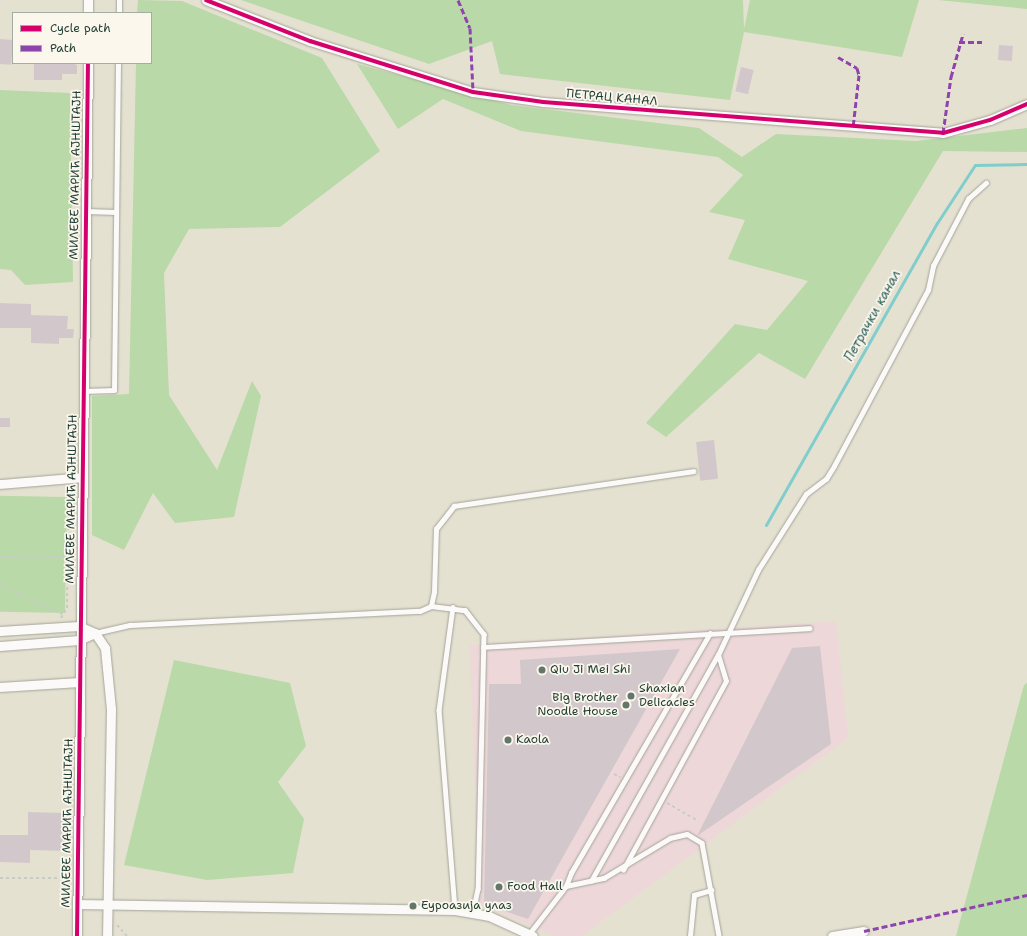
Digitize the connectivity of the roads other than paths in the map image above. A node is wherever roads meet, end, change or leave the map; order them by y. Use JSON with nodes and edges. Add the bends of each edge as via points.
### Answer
{"nodes":[{"id":1,"x":88,"y":0,"type":"edge"},
{"id":2,"x":119,"y":0,"type":"edge"},
{"id":3,"x":206,"y":0,"type":"edge"},
{"id":4,"x":88,"y":12,"type":"edge"},
{"id":5,"x":119,"y":12,"type":"edge"},
{"id":6,"x":88,"y":64,"type":"edge"},
{"id":7,"x":118,"y":64,"type":"edge"},
{"id":8,"x":1027,"y":104,"type":"edge"},
{"id":9,"x":986,"y":183,"type":"dead end"},
{"id":10,"x":86,"y":211,"type":"junction"},
{"id":11,"x":116,"y":212,"type":"junction"},
{"id":12,"x":83,"y":391,"type":"junction"},
{"id":13,"x":693,"y":471,"type":"dead end"},
{"id":14,"x":84,"y":477,"type":"junction"},
{"id":15,"x":0,"y":484,"type":"edge"},
{"id":16,"x":431,"y":606,"type":"junction"},
{"id":17,"x":453,"y":607,"type":"junction"},
{"id":18,"x":79,"y":626,"type":"junction"},
{"id":19,"x":809,"y":628,"type":"dead end"},
{"id":20,"x":0,"y":632,"type":"edge"},
{"id":21,"x":95,"y":632,"type":"junction"},
{"id":22,"x":730,"y":632,"type":"junction"},
{"id":23,"x":710,"y":633,"type":"junction"},
{"id":24,"x":79,"y":640,"type":"junction"},
{"id":25,"x":0,"y":646,"type":"edge"},
{"id":26,"x":483,"y":647,"type":"junction"},
{"id":27,"x":718,"y":655,"type":"junction"},
{"id":28,"x":79,"y":682,"type":"junction"},
{"id":29,"x":0,"y":687,"type":"edge"},
{"id":30,"x":623,"y":870,"type":"junction"},
{"id":31,"x":591,"y":880,"type":"junction"},
{"id":32,"x":566,"y":886,"type":"junction"},
{"id":33,"x":710,"y":890,"type":"junction"},
{"id":34,"x":77,"y":904,"type":"junction"},
{"id":35,"x":107,"y":904,"type":"junction"},
{"id":36,"x":455,"y":910,"type":"junction"},
{"id":37,"x":473,"y":912,"type":"junction"},
{"id":38,"x":864,"y":931,"type":"dead end"},
{"id":39,"x":531,"y":935,"type":"edge"},
{"id":40,"x":842,"y":935,"type":"edge"},
{"id":41,"x":77,"y":936,"type":"edge"},
{"id":42,"x":107,"y":936,"type":"edge"},
{"id":43,"x":690,"y":936,"type":"edge"},
{"id":44,"x":719,"y":936,"type":"edge"},
{"id":45,"x":832,"y":936,"type":"edge"}],
"edges":[{"from":1,"to":4,"type":"street"},
{"from":2,"to":5,"type":"lane"},
{"from":3,"to":8,"type":"street","name":"ПЕТРАЦ КАНАЛ","via":[[310,41],[473,92],[543,102],[943,133],[990,120]]},
{"from":6,"to":10,"type":"street","name":"МИЛЕВЕ МАРИЋ АЈНШТАЈН"},
{"from":7,"to":11,"type":"lane"},
{"from":9,"to":22,"type":"lane","via":[[968,199],[933,266],[928,290],[834,466],[826,479],[806,494],[758,570]]},
{"from":10,"to":11,"type":"lane"},
{"from":10,"to":12,"type":"street","name":"МИЛЕВЕ МАРИЋ АЈНШТАЈН"},
{"from":11,"to":12,"type":"lane","via":[[114,390]]},
{"from":12,"to":14,"type":"street","name":"МИЛЕВЕ МАРИЋ АЈНШТАЈН"},
{"from":13,"to":16,"type":"lane","via":[[454,506],[436,529]]},
{"from":14,"to":15,"type":"street"},
{"from":14,"to":18,"type":"street","name":"МИЛЕВЕ МАРИЋ АЈНШТАЈН"},
{"from":16,"to":17,"type":"lane"},
{"from":16,"to":21,"type":"lane","via":[[412,612],[130,625]]},
{"from":17,"to":26,"type":"lane","via":[[465,610],[479,625]]},
{"from":17,"to":36,"type":"lane","via":[[439,710]]},
{"from":18,"to":20,"type":"street"},
{"from":18,"to":21,"type":"street"},
{"from":18,"to":24,"type":"street","name":"МИЛЕВЕ МАРИЋ АЈНШТАЈН"},
{"from":19,"to":22,"type":"lane"},
{"from":21,"to":24,"type":"street"},
{"from":21,"to":35,"type":"street","via":[[105,648],[110,690]]},
{"from":22,"to":23,"type":"lane"},
{"from":22,"to":27,"type":"lane"},
{"from":23,"to":26,"type":"lane"},
{"from":23,"to":32,"type":"lane","via":[[571,873]]},
{"from":24,"to":25,"type":"street"},
{"from":24,"to":28,"type":"street","name":"МИЛЕВЕ МАРИЋ АЈНШТАЈН"},
{"from":26,"to":37,"type":"lane","via":[[478,889]]},
{"from":27,"to":30,"type":"lane","via":[[726,681]]},
{"from":27,"to":31,"type":"lane"},
{"from":28,"to":29,"type":"street"},
{"from":28,"to":34,"type":"street","name":"МИЛЕВЕ МАРИЋ АЈНШТАЈН"},
{"from":30,"to":31,"type":"lane"},
{"from":30,"to":33,"type":"lane","via":[[670,838],[692,835],[702,843]]},
{"from":31,"to":32,"type":"lane"},
{"from":32,"to":39,"type":"lane"},
{"from":33,"to":43,"type":"lane","via":[[694,895]]},
{"from":33,"to":44,"type":"lane"},
{"from":34,"to":35,"type":"street"},
{"from":34,"to":41,"type":"street","name":"МИЛЕВЕ МАРИЋ АЈНШТАЈН"},
{"from":35,"to":36,"type":"street"},
{"from":35,"to":42,"type":"street"},
{"from":36,"to":37,"type":"street"},
{"from":37,"to":39,"type":"street"},
{"from":38,"to":40,"type":"street"},
{"from":40,"to":45,"type":"street"}]}
